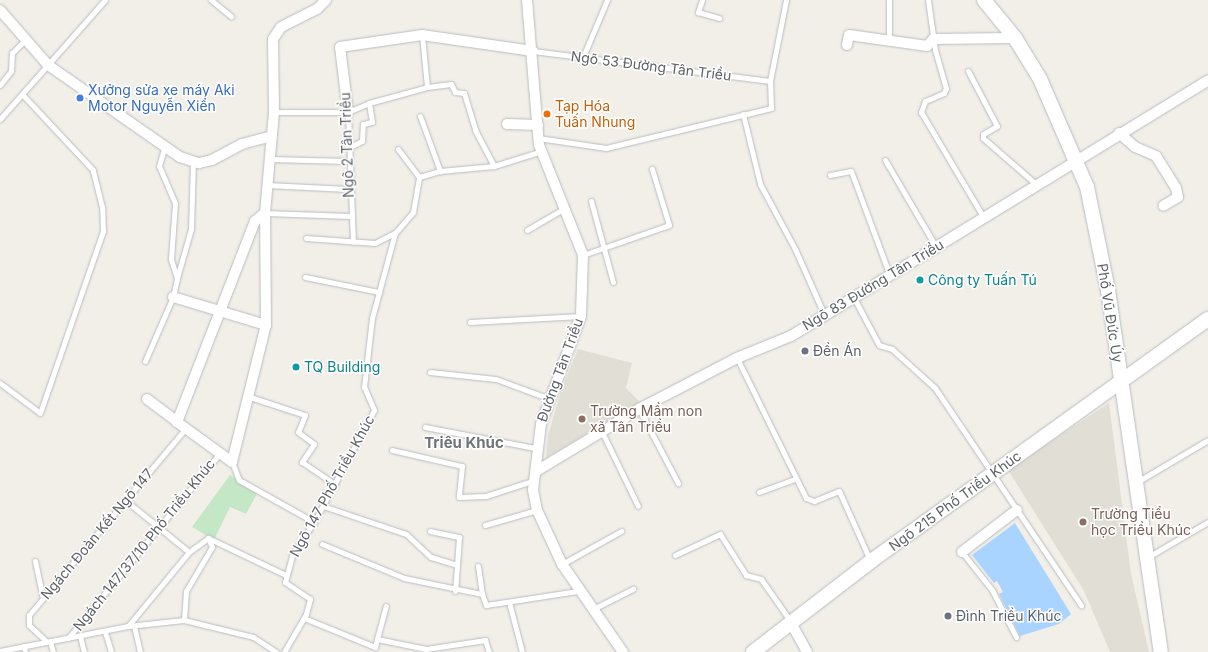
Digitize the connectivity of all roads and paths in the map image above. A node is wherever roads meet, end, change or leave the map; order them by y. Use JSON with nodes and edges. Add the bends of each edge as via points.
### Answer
{"nodes":[{"id":1,"x":105,"y":0,"type":"edge"},
{"id":2,"x":211,"y":0,"type":"edge"},
{"id":3,"x":326,"y":0,"type":"edge"},
{"id":4,"x":527,"y":0,"type":"edge"},
{"id":5,"x":607,"y":0,"type":"edge"},
{"id":6,"x":702,"y":0,"type":"edge"},
{"id":7,"x":786,"y":0,"type":"edge"},
{"id":8,"x":889,"y":0,"type":"edge"},
{"id":9,"x":928,"y":0,"type":"edge"},
{"id":10,"x":984,"y":0,"type":"edge"},
{"id":11,"x":0,"y":10,"type":"edge"},
{"id":12,"x":231,"y":16,"type":"dead end"},
{"id":13,"x":718,"y":18,"type":"dead end"},
{"id":14,"x":422,"y":35,"type":"junction"},
{"id":15,"x":1015,"y":38,"type":"junction"},
{"id":16,"x":26,"y":39,"type":"junction"},
{"id":17,"x":933,"y":39,"type":"junction"},
{"id":18,"x":889,"y":40,"type":"junction"},
{"id":19,"x":847,"y":45,"type":"dead end"},
{"id":20,"x":533,"y":51,"type":"junction"},
{"id":21,"x":583,"y":57,"type":"junction"},
{"id":22,"x":48,"y":65,"type":"junction"},
{"id":23,"x":968,"y":72,"type":"dead end"},
{"id":24,"x":770,"y":81,"type":"junction"},
{"id":25,"x":1206,"y":84,"type":"edge"},
{"id":26,"x":0,"y":85,"type":"edge"},
{"id":27,"x":427,"y":87,"type":"junction"},
{"id":28,"x":22,"y":94,"type":"junction"},
{"id":29,"x":369,"y":103,"type":"junction"},
{"id":30,"x":274,"y":112,"type":"junction"},
{"id":31,"x":348,"y":112,"type":"junction"},
{"id":32,"x":743,"y":114,"type":"junction"},
{"id":33,"x":420,"y":116,"type":"dead end"},
{"id":34,"x":0,"y":119,"type":"edge"},
{"id":35,"x":508,"y":124,"type":"dead end"},
{"id":36,"x":538,"y":125,"type":"junction"},
{"id":37,"x":1119,"y":133,"type":"junction"},
{"id":38,"x":271,"y":136,"type":"junction"},
{"id":39,"x":538,"y":138,"type":"junction"},
{"id":40,"x":164,"y":148,"type":"junction"},
{"id":41,"x":348,"y":148,"type":"junction"},
{"id":42,"x":398,"y":149,"type":"dead end"},
{"id":43,"x":542,"y":151,"type":"junction"},
{"id":44,"x":270,"y":159,"type":"junction"},
{"id":45,"x":885,"y":160,"type":"dead end"},
{"id":46,"x":193,"y":161,"type":"junction"},
{"id":47,"x":348,"y":161,"type":"junction"},
{"id":48,"x":1077,"y":162,"type":"junction"},
{"id":49,"x":494,"y":166,"type":"junction"},
{"id":50,"x":652,"y":169,"type":"dead end"},
{"id":51,"x":440,"y":171,"type":"junction"},
{"id":52,"x":830,"y":175,"type":"dead end"},
{"id":53,"x":419,"y":177,"type":"junction"},
{"id":54,"x":267,"y":185,"type":"junction"},
{"id":55,"x":1038,"y":187,"type":"junction"},
{"id":56,"x":348,"y":189,"type":"junction"},
{"id":57,"x":591,"y":201,"type":"dead end"},
{"id":58,"x":1163,"y":206,"type":"dead end"},
{"id":59,"x":565,"y":208,"type":"junction"},
{"id":60,"x":265,"y":213,"type":"junction"},
{"id":61,"x":350,"y":216,"type":"junction"},
{"id":62,"x":984,"y":218,"type":"junction"},
{"id":63,"x":527,"y":230,"type":"dead end"},
{"id":64,"x":395,"y":233,"type":"junction"},
{"id":65,"x":306,"y":238,"type":"dead end"},
{"id":66,"x":353,"y":242,"type":"junction"},
{"id":67,"x":605,"y":248,"type":"junction"},
{"id":68,"x":936,"y":248,"type":"junction"},
{"id":69,"x":582,"y":255,"type":"junction"},
{"id":70,"x":889,"y":273,"type":"junction"},
{"id":71,"x":306,"y":277,"type":"dead end"},
{"id":72,"x":177,"y":278,"type":"junction"},
{"id":73,"x":613,"y":282,"type":"dead end"},
{"id":74,"x":378,"y":292,"type":"junction"},
{"id":75,"x":173,"y":298,"type":"junction"},
{"id":76,"x":854,"y":298,"type":"junction"},
{"id":77,"x":220,"y":311,"type":"junction"},
{"id":78,"x":824,"y":314,"type":"junction"},
{"id":79,"x":581,"y":316,"type":"junction"},
{"id":80,"x":1208,"y":319,"type":"edge"},
{"id":81,"x":470,"y":322,"type":"dead end"},
{"id":82,"x":266,"y":325,"type":"junction"},
{"id":83,"x":737,"y":358,"type":"junction"},
{"id":84,"x":145,"y":361,"type":"dead end"},
{"id":85,"x":430,"y":372,"type":"dead end"},
{"id":86,"x":1120,"y":381,"type":"junction"},
{"id":87,"x":0,"y":383,"type":"edge"},
{"id":88,"x":250,"y":397,"type":"junction"},
{"id":89,"x":146,"y":399,"type":"dead end"},
{"id":90,"x":550,"y":399,"type":"junction"},
{"id":91,"x":639,"y":409,"type":"junction"},
{"id":92,"x":177,"y":422,"type":"junction"},
{"id":93,"x":424,"y":427,"type":"dead end"},
{"id":94,"x":186,"y":428,"type":"junction"},
{"id":95,"x":602,"y":432,"type":"junction"},
{"id":96,"x":1208,"y":440,"type":"edge"},
{"id":97,"x":535,"y":448,"type":"junction"},
{"id":98,"x":392,"y":450,"type":"dead end"},
{"id":99,"x":220,"y":453,"type":"junction"},
{"id":100,"x":232,"y":462,"type":"junction"},
{"id":101,"x":994,"y":474,"type":"junction"},
{"id":102,"x":533,"y":477,"type":"junction"},
{"id":103,"x":795,"y":480,"type":"junction"},
{"id":104,"x":1136,"y":482,"type":"junction"},
{"id":105,"x":678,"y":483,"type":"dead end"},
{"id":106,"x":336,"y":484,"type":"junction"},
{"id":107,"x":759,"y":492,"type":"dead end"},
{"id":108,"x":125,"y":500,"type":"junction"},
{"id":109,"x":323,"y":506,"type":"junction"},
{"id":110,"x":638,"y":506,"type":"dead end"},
{"id":111,"x":537,"y":510,"type":"junction"},
{"id":112,"x":1017,"y":510,"type":"junction"},
{"id":113,"x":314,"y":522,"type":"junction"},
{"id":114,"x":1208,"y":522,"type":"edge"},
{"id":115,"x":484,"y":525,"type":"dead end"},
{"id":116,"x":158,"y":527,"type":"junction"},
{"id":117,"x":430,"y":531,"type":"dead end"},
{"id":118,"x":621,"y":531,"type":"dead end"},
{"id":119,"x":208,"y":538,"type":"junction"},
{"id":120,"x":322,"y":544,"type":"dead end"},
{"id":121,"x":189,"y":552,"type":"junction"},
{"id":122,"x":962,"y":552,"type":"joint"},
{"id":123,"x":676,"y":555,"type":"dead end"},
{"id":124,"x":1146,"y":558,"type":"junction"},
{"id":125,"x":35,"y":561,"type":"dead end"},
{"id":126,"x":871,"y":561,"type":"junction"},
{"id":127,"x":562,"y":564,"type":"junction"},
{"id":128,"x":457,"y":565,"type":"junction"},
{"id":129,"x":478,"y":566,"type":"dead end"},
{"id":130,"x":286,"y":575,"type":"junction"},
{"id":131,"x":633,"y":589,"type":"dead end"},
{"id":132,"x":456,"y":591,"type":"junction"},
{"id":133,"x":578,"y":591,"type":"junction"},
{"id":134,"x":482,"y":594,"type":"junction"},
{"id":135,"x":43,"y":598,"type":"junction"},
{"id":136,"x":509,"y":602,"type":"junction"},
{"id":137,"x":1080,"y":604,"type":"dead end"},
{"id":138,"x":386,"y":606,"type":"dead end"},
{"id":139,"x":593,"y":609,"type":"junction"},
{"id":140,"x":304,"y":618,"type":"junction"},
{"id":141,"x":184,"y":620,"type":"junction"},
{"id":142,"x":791,"y":623,"type":"junction"},
{"id":143,"x":131,"y":626,"type":"junction"},
{"id":144,"x":105,"y":632,"type":"junction"},
{"id":145,"x":80,"y":636,"type":"junction"},
{"id":146,"x":1016,"y":637,"type":"dead end"},
{"id":147,"x":68,"y":638,"type":"junction"},
{"id":148,"x":377,"y":639,"type":"junction"},
{"id":149,"x":48,"y":641,"type":"junction"},
{"id":150,"x":24,"y":646,"type":"junction"},
{"id":151,"x":375,"y":649,"type":"edge"},
{"id":152,"x":0,"y":651,"type":"edge"},
{"id":153,"x":25,"y":652,"type":"edge"},
{"id":154,"x":52,"y":652,"type":"edge"},
{"id":155,"x":84,"y":652,"type":"edge"},
{"id":156,"x":111,"y":652,"type":"edge"},
{"id":157,"x":140,"y":652,"type":"edge"},
{"id":158,"x":276,"y":652,"type":"edge"},
{"id":159,"x":284,"y":652,"type":"edge"},
{"id":160,"x":489,"y":652,"type":"edge"},
{"id":161,"x":522,"y":652,"type":"edge"},
{"id":162,"x":623,"y":652,"type":"edge"},
{"id":163,"x":753,"y":652,"type":"edge"},
{"id":164,"x":807,"y":652,"type":"edge"},
{"id":165,"x":1161,"y":652,"type":"edge"}],
"edges":[{"from":1,"to":22,"type":"lane"},
{"from":2,"to":12,"type":"lane"},
{"from":3,"to":30,"type":"street","via":[[317,9],[281,27],[273,39]]},
{"from":4,"to":20,"type":"street","name":"Đường Tân Triều"},
{"from":5,"to":21,"type":"lane"},
{"from":6,"to":13,"type":"lane","via":[[698,12]]},
{"from":7,"to":24,"type":"lane"},
{"from":8,"to":18,"type":"lane"},
{"from":9,"to":17,"type":"lane"},
{"from":10,"to":15,"type":"street","name":"Phố Vũ Đức Úy"},
{"from":11,"to":16,"type":"street"},
{"from":14,"to":20,"type":"street"},
{"from":14,"to":27,"type":"lane"},
{"from":14,"to":31,"type":"street","name":"Ngõ 2 Tân Triều","via":[[340,47]]},
{"from":15,"to":17,"type":"street"},
{"from":15,"to":48,"type":"street","name":"Phố Vũ Đức Úy","via":[[1040,80]]},
{"from":16,"to":22,"type":"street"},
{"from":16,"to":26,"type":"lane","via":[[12,53],[11,71]]},
{"from":17,"to":18,"type":"street","via":[[927,46]]},
{"from":17,"to":62,"type":"lane","via":[[946,88],[944,94],[925,102],[921,112]]},
{"from":18,"to":19,"type":"street","via":[[849,35]]},
{"from":20,"to":21,"type":"lane","name":"Ngõ 53 Đường Tân Triều"},
{"from":20,"to":36,"type":"street","name":"Đường Tân Triều"},
{"from":21,"to":24,"type":"lane","name":"Ngõ 53 Đường Tân Triều"},
{"from":22,"to":28,"type":"lane"},
{"from":22,"to":40,"type":"street"},
{"from":23,"to":55,"type":"lane","via":[[997,126],[983,134],[983,138]]},
{"from":24,"to":32,"type":"lane","via":[[771,108]]},
{"from":25,"to":37,"type":"street","name":"Ngõ 83 Đường Tân Triều"},
{"from":27,"to":29,"type":"lane"},
{"from":27,"to":49,"type":"lane","via":[[451,84],[455,92],[464,93],[475,130]]},
{"from":28,"to":34,"type":"lane"},
{"from":28,"to":87,"type":"lane","via":[[93,170],[102,207],[103,231],[40,413]]},
{"from":29,"to":31,"type":"lane"},
{"from":29,"to":41,"type":"lane","via":[[372,122],[363,124],[362,141]]},
{"from":30,"to":31,"type":"lane"},
{"from":30,"to":38,"type":"street"},
{"from":31,"to":41,"type":"lane","name":"Ngõ 2 Tân Triều"},
{"from":32,"to":39,"type":"lane","via":[[606,148]]},
{"from":32,"to":78,"type":"lane","via":[[760,184],[795,249]]},
{"from":33,"to":51,"type":"lane"},
{"from":35,"to":36,"type":"street"},
{"from":36,"to":39,"type":"street","name":"Đường Tân Triều"},
{"from":37,"to":48,"type":"street","name":"Ngõ 83 Đường Tân Triều"},
{"from":37,"to":58,"type":"street","via":[[1135,147],[1156,156],[1176,188],[1178,197]]},
{"from":38,"to":44,"type":"street"},
{"from":38,"to":46,"type":"street","via":[[242,144],[212,160]]},
{"from":39,"to":43,"type":"street","name":"Đường Tân Triều"},
{"from":40,"to":46,"type":"street"},
{"from":40,"to":72,"type":"lane","via":[[160,166],[175,203],[171,259]]},
{"from":41,"to":47,"type":"lane","name":"Ngõ 2 Tân Triều"},
{"from":42,"to":53,"type":"lane"},
{"from":43,"to":49,"type":"lane"},
{"from":43,"to":59,"type":"street","name":"Đường Tân Triều"},
{"from":44,"to":47,"type":"lane"},
{"from":44,"to":54,"type":"street"},
{"from":45,"to":68,"type":"lane"},
{"from":46,"to":72,"type":"lane","via":[[191,229]]},
{"from":47,"to":56,"type":"lane","name":"Ngõ 2 Tân Triều"},
{"from":48,"to":55,"type":"street","name":"Ngõ 83 Đường Tân Triều"},
{"from":48,"to":86,"type":"street","name":"Phố Vũ Đức Úy","via":[[1087,187],[1108,290]]},
{"from":49,"to":51,"type":"lane"},
{"from":50,"to":67,"type":"lane","via":[[669,225]]},
{"from":51,"to":53,"type":"lane"},
{"from":52,"to":70,"type":"lane","via":[[851,171]]},
{"from":53,"to":64,"type":"lane","via":[[414,212]]},
{"from":54,"to":56,"type":"lane"},
{"from":54,"to":60,"type":"street"},
{"from":55,"to":62,"type":"street","name":"Ngõ 83 Đường Tân Triều"},
{"from":56,"to":61,"type":"lane","name":"Ngõ 2 Tân Triều"},
{"from":57,"to":67,"type":"lane"},
{"from":59,"to":63,"type":"lane"},
{"from":59,"to":69,"type":"street","name":"Đường Tân Triều"},
{"from":60,"to":61,"type":"lane"},
{"from":60,"to":77,"type":"street","via":[[256,221]]},
{"from":60,"to":82,"type":"street"},
{"from":61,"to":66,"type":"lane","name":"Ngõ 2 Tân Triều"},
{"from":62,"to":68,"type":"street","name":"Ngõ 83 Đường Tân Triều"},
{"from":64,"to":66,"type":"lane","via":[[374,243]]},
{"from":64,"to":74,"type":"lane","name":"Ngõ 147 Phố Triều Khúc"},
{"from":65,"to":66,"type":"lane"},
{"from":67,"to":69,"type":"lane"},
{"from":67,"to":73,"type":"lane"},
{"from":68,"to":70,"type":"street","name":"Ngõ 83 Đường Tân Triều"},
{"from":69,"to":79,"type":"street","name":"Đường Tân Triều"},
{"from":70,"to":76,"type":"street","name":"Ngõ 83 Đường Tân Triều"},
{"from":71,"to":74,"type":"lane"},
{"from":72,"to":75,"type":"lane"},
{"from":74,"to":106,"type":"lane","name":"Ngõ 147 Phố Triều Khúc","via":[[364,382],[374,410]]},
{"from":75,"to":77,"type":"street"},
{"from":75,"to":84,"type":"lane"},
{"from":76,"to":78,"type":"street","name":"Ngõ 83 Đường Tân Triều"},
{"from":76,"to":101,"type":"lane","via":[[879,345],[892,349],[935,388]]},
{"from":77,"to":82,"type":"street"},
{"from":77,"to":92,"type":"street"},
{"from":78,"to":83,"type":"street","name":"Ngõ 83 Đường Tân Triều","via":[[791,336]]},
{"from":79,"to":81,"type":"lane"},
{"from":79,"to":90,"type":"street","name":"Đường Tân Triều"},
{"from":80,"to":86,"type":"street","name":"Ngõ 215 Phố Triều Khúc"},
{"from":82,"to":88,"type":"street"},
{"from":83,"to":91,"type":"street","name":"Ngõ 83 Đường Tân Triều"},
{"from":83,"to":103,"type":"lane"},
{"from":85,"to":90,"type":"lane","via":[[496,379]]},
{"from":86,"to":101,"type":"street","name":"Ngõ 215 Phố Triều Khúc"},
{"from":86,"to":104,"type":"street","name":"Phố Vũ Đức Úy"},
{"from":88,"to":100,"type":"street"},
{"from":88,"to":106,"type":"lane","via":[[305,415],[298,432],[314,444],[302,462]]},
{"from":89,"to":92,"type":"street"},
{"from":90,"to":97,"type":"street","name":"Đường Tân Triều"},
{"from":91,"to":95,"type":"street","name":"Ngõ 83 Đường Tân Triều"},
{"from":91,"to":105,"type":"lane"},
{"from":92,"to":94,"type":"street"},
{"from":93,"to":97,"type":"lane"},
{"from":94,"to":99,"type":"street"},
{"from":94,"to":108,"type":"lane","name":"Ngách Đoàn Kết Ngõ 147"},
{"from":95,"to":102,"type":"street","name":"Ngõ 83 Đường Tân Triều"},
{"from":95,"to":110,"type":"lane"},
{"from":96,"to":104,"type":"lane"},
{"from":97,"to":102,"type":"street","name":"Đường Tân Triều"},
{"from":98,"to":102,"type":"lane","via":[[462,466],[459,497],[486,496]]},
{"from":99,"to":100,"type":"street"},
{"from":99,"to":116,"type":"lane","name":"Ngách 147/37/10 Phố Triều Khúc"},
{"from":100,"to":113,"type":"lane","via":[[239,480]]},
{"from":101,"to":112,"type":"lane"},
{"from":101,"to":126,"type":"street","name":"Ngõ 215 Phố Triều Khúc"},
{"from":102,"to":111,"type":"street","name":"Đường Tân Triều"},
{"from":103,"to":107,"type":"lane"},
{"from":103,"to":126,"type":"lane","via":[[810,501],[839,491]]},
{"from":104,"to":124,"type":"street","name":"Phố Vũ Đức Úy"},
{"from":106,"to":109,"type":"lane","name":"Ngõ 147 Phố Triều Khúc"},
{"from":108,"to":116,"type":"lane"},
{"from":108,"to":135,"type":"lane","name":"Ngách Đoàn Kết Ngõ 147"},
{"from":109,"to":113,"type":"lane","name":"Ngõ 147 Phố Triều Khúc"},
{"from":109,"to":128,"type":"lane","via":[[406,534],[431,557]]},
{"from":111,"to":115,"type":"lane"},
{"from":111,"to":127,"type":"street","name":"Đường Tân Triều"},
{"from":112,"to":122,"type":"street"},
{"from":112,"to":137,"type":"lane"},
{"from":113,"to":130,"type":"lane","name":"Ngõ 147 Phố Triều Khúc","via":[[293,553]]},
{"from":114,"to":124,"type":"lane"},
{"from":116,"to":121,"type":"lane"},
{"from":116,"to":147,"type":"lane","name":"Ngách 147/37/10 Phố Triều Khúc"},
{"from":117,"to":128,"type":"lane","via":[[459,537]]},
{"from":118,"to":127,"type":"lane"},
{"from":119,"to":121,"type":"lane"},
{"from":119,"to":130,"type":"lane"},
{"from":119,"to":141,"type":"lane","via":[[212,547],[186,591]]},
{"from":120,"to":132,"type":"lane","via":[[392,574]]},
{"from":121,"to":143,"type":"lane"},
{"from":122,"to":146,"type":"lane","via":[[992,590]]},
{"from":123,"to":142,"type":"lane","via":[[720,534],[746,575],[761,579]]},
{"from":124,"to":165,"type":"street","name":"Phố Vũ Đức Úy"},
{"from":125,"to":135,"type":"lane"},
{"from":126,"to":142,"type":"street","name":"Ngõ 215 Phố Triều Khúc"},
{"from":127,"to":133,"type":"street","name":"Đường Tân Triều"},
{"from":128,"to":132,"type":"lane"},
{"from":129,"to":134,"type":"lane"},
{"from":130,"to":140,"type":"lane","name":"Ngõ 147 Phố Triều Khúc","via":[[287,584],[309,597]]},
{"from":131,"to":139,"type":"lane"},
{"from":132,"to":134,"type":"lane"},
{"from":133,"to":136,"type":"lane"},
{"from":133,"to":139,"type":"street","name":"Đường Tân Triều"},
{"from":134,"to":136,"type":"lane","via":[[483,605]]},
{"from":135,"to":149,"type":"lane","name":"Ngách Đoàn Kết Ngõ 147","via":[[27,620]]},
{"from":136,"to":161,"type":"lane"},
{"from":138,"to":148,"type":"lane"},
{"from":139,"to":162,"type":"street","name":"Đường Tân Triều"},
{"from":140,"to":151,"type":"lane"},
{"from":140,"to":159,"type":"lane","name":"Ngõ 147 Phố Triều Khúc"},
{"from":141,"to":143,"type":"lane"},
{"from":141,"to":158,"type":"lane","via":[[253,637]]},
{"from":142,"to":163,"type":"street","name":"Ngõ 215 Phố Triều Khúc"},
{"from":142,"to":164,"type":"street"},
{"from":143,"to":144,"type":"lane"},
{"from":143,"to":157,"type":"lane"},
{"from":144,"to":145,"type":"lane"},
{"from":144,"to":156,"type":"lane"},
{"from":145,"to":147,"type":"lane"},
{"from":145,"to":155,"type":"lane"},
{"from":147,"to":149,"type":"lane"},
{"from":148,"to":151,"type":"lane"},
{"from":148,"to":160,"type":"lane","via":[[426,650],[486,640]]},
{"from":149,"to":150,"type":"lane"},
{"from":149,"to":154,"type":"lane"},
{"from":150,"to":152,"type":"lane"},
{"from":150,"to":153,"type":"lane"}]}
